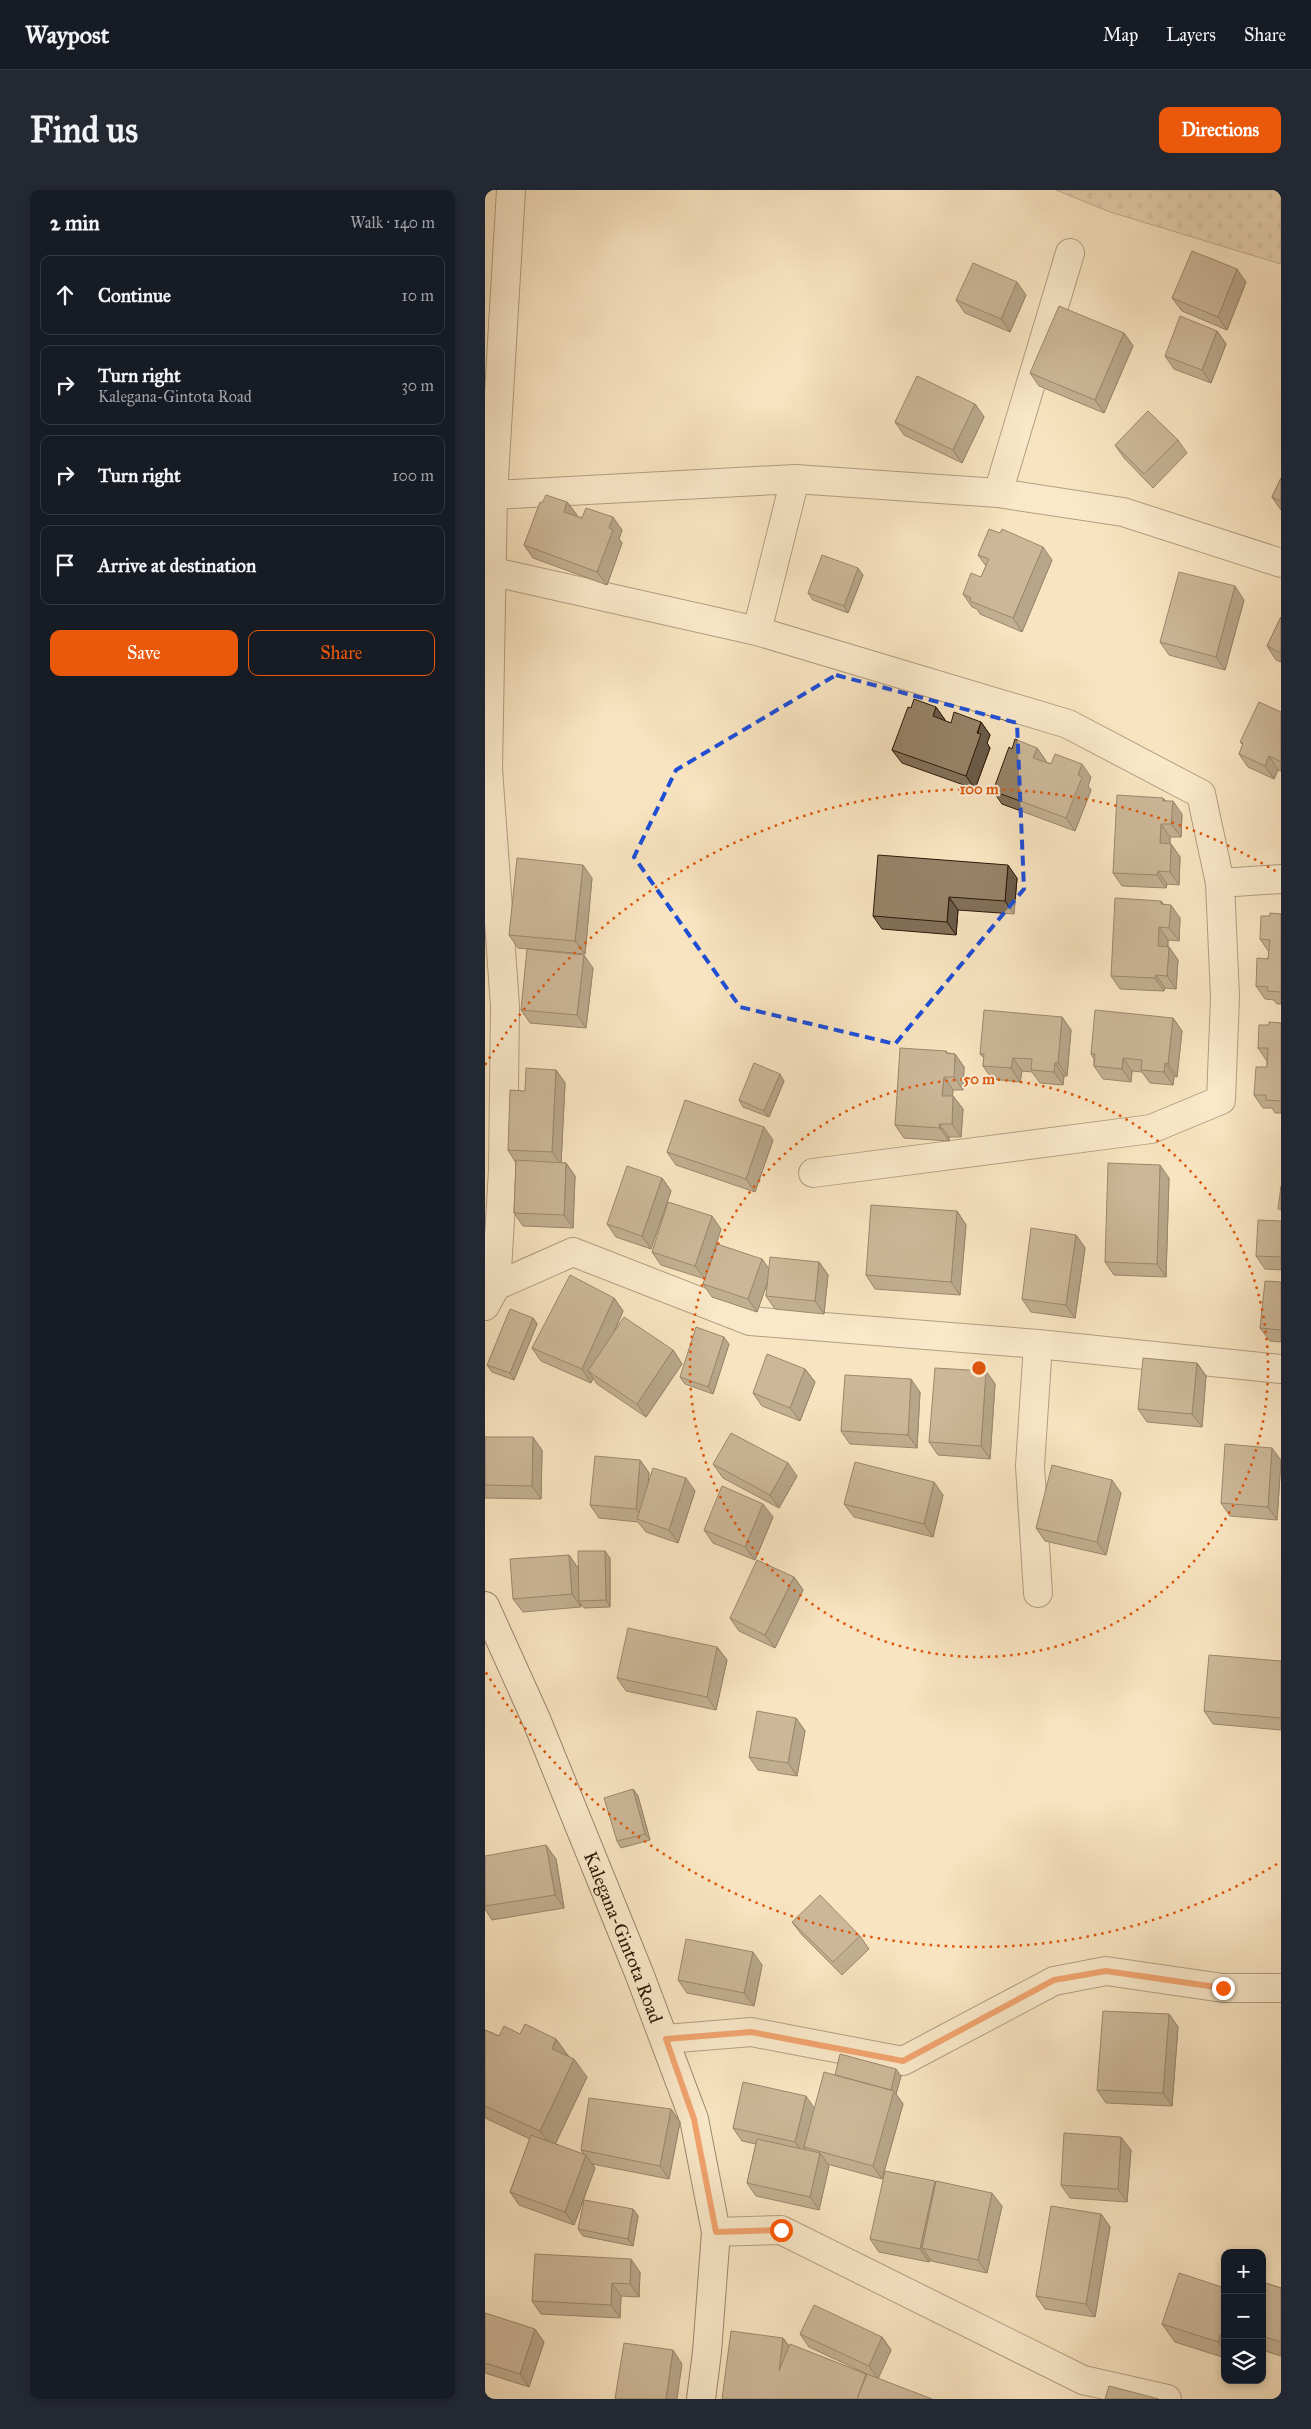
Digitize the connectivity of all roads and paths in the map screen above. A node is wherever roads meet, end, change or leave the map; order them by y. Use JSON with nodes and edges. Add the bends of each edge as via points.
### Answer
{"nodes":[{"id":1,"x":511,"y":190,"type":"edge"},
{"id":2,"x":1070,"y":253,"type":"dead end"},
{"id":3,"x":795,"y":479,"type":"junction"},
{"id":4,"x":998,"y":492,"type":"junction"},
{"id":5,"x":493,"y":495,"type":"junction"},
{"id":6,"x":1281,"y":563,"type":"edge"},
{"id":7,"x":488,"y":571,"type":"edge"},
{"id":8,"x":757,"y":631,"type":"junction"},
{"id":9,"x":487,"y":769,"type":"edge"},
{"id":10,"x":1281,"y":878,"type":"edge"},
{"id":11,"x":1220,"y":883,"type":"junction"},
{"id":12,"x":813,"y":1173,"type":"dead end"},
{"id":13,"x":490,"y":1296,"type":"edge"},
{"id":14,"x":1039,"y":1344,"type":"junction"},
{"id":15,"x":1281,"y":1369,"type":"edge"},
{"id":16,"x":1038,"y":1593,"type":"dead end"},
{"id":17,"x":485,"y":1606,"type":"edge"},
{"id":18,"x":1281,"y":1988,"type":"edge"},
{"id":19,"x":666,"y":2039,"type":"junction"},
{"id":20,"x":716,"y":2232,"type":"junction"},
{"id":21,"x":701,"y":2399,"type":"edge"},
{"id":22,"x":1167,"y":2399,"type":"edge"}],
"edges":[{"from":1,"to":5,"type":"street"},
{"from":2,"to":4,"type":"street"},
{"from":3,"to":4,"type":"street"},
{"from":3,"to":5,"type":"street"},
{"from":3,"to":8,"type":"street"},
{"from":4,"to":6,"type":"street","via":[[1123,512]]},
{"from":5,"to":7,"type":"street"},
{"from":7,"to":8,"type":"street"},
{"from":7,"to":9,"type":"street"},
{"from":8,"to":11,"type":"street","via":[[1068,724],[1201,794]]},
{"from":9,"to":13,"type":"street","via":[[505,1006],[503,1171]]},
{"from":10,"to":11,"type":"street"},
{"from":11,"to":12,"type":"street","via":[[1225,997],[1221,1100],[1151,1129]]},
{"from":13,"to":14,"type":"street","via":[[573,1252],[751,1321]]},
{"from":14,"to":15,"type":"street"},
{"from":14,"to":16,"type":"street","via":[[1030,1466]]},
{"from":17,"to":19,"type":"street","name":"Kalegana-Gintota Road","via":[[536,1719]]},
{"from":18,"to":19,"type":"street","via":[[1223,1988],[1106,1971],[1054,1980],[903,2061],[751,2032]]},
{"from":19,"to":20,"type":"street","name":"Kalegana-Gintota Road","via":[[694,2119]]},
{"from":20,"to":21,"type":"street","name":"Kalegana-Gintota Road"},
{"from":20,"to":22,"type":"street","via":[[781,2230],[1083,2380]]}]}
